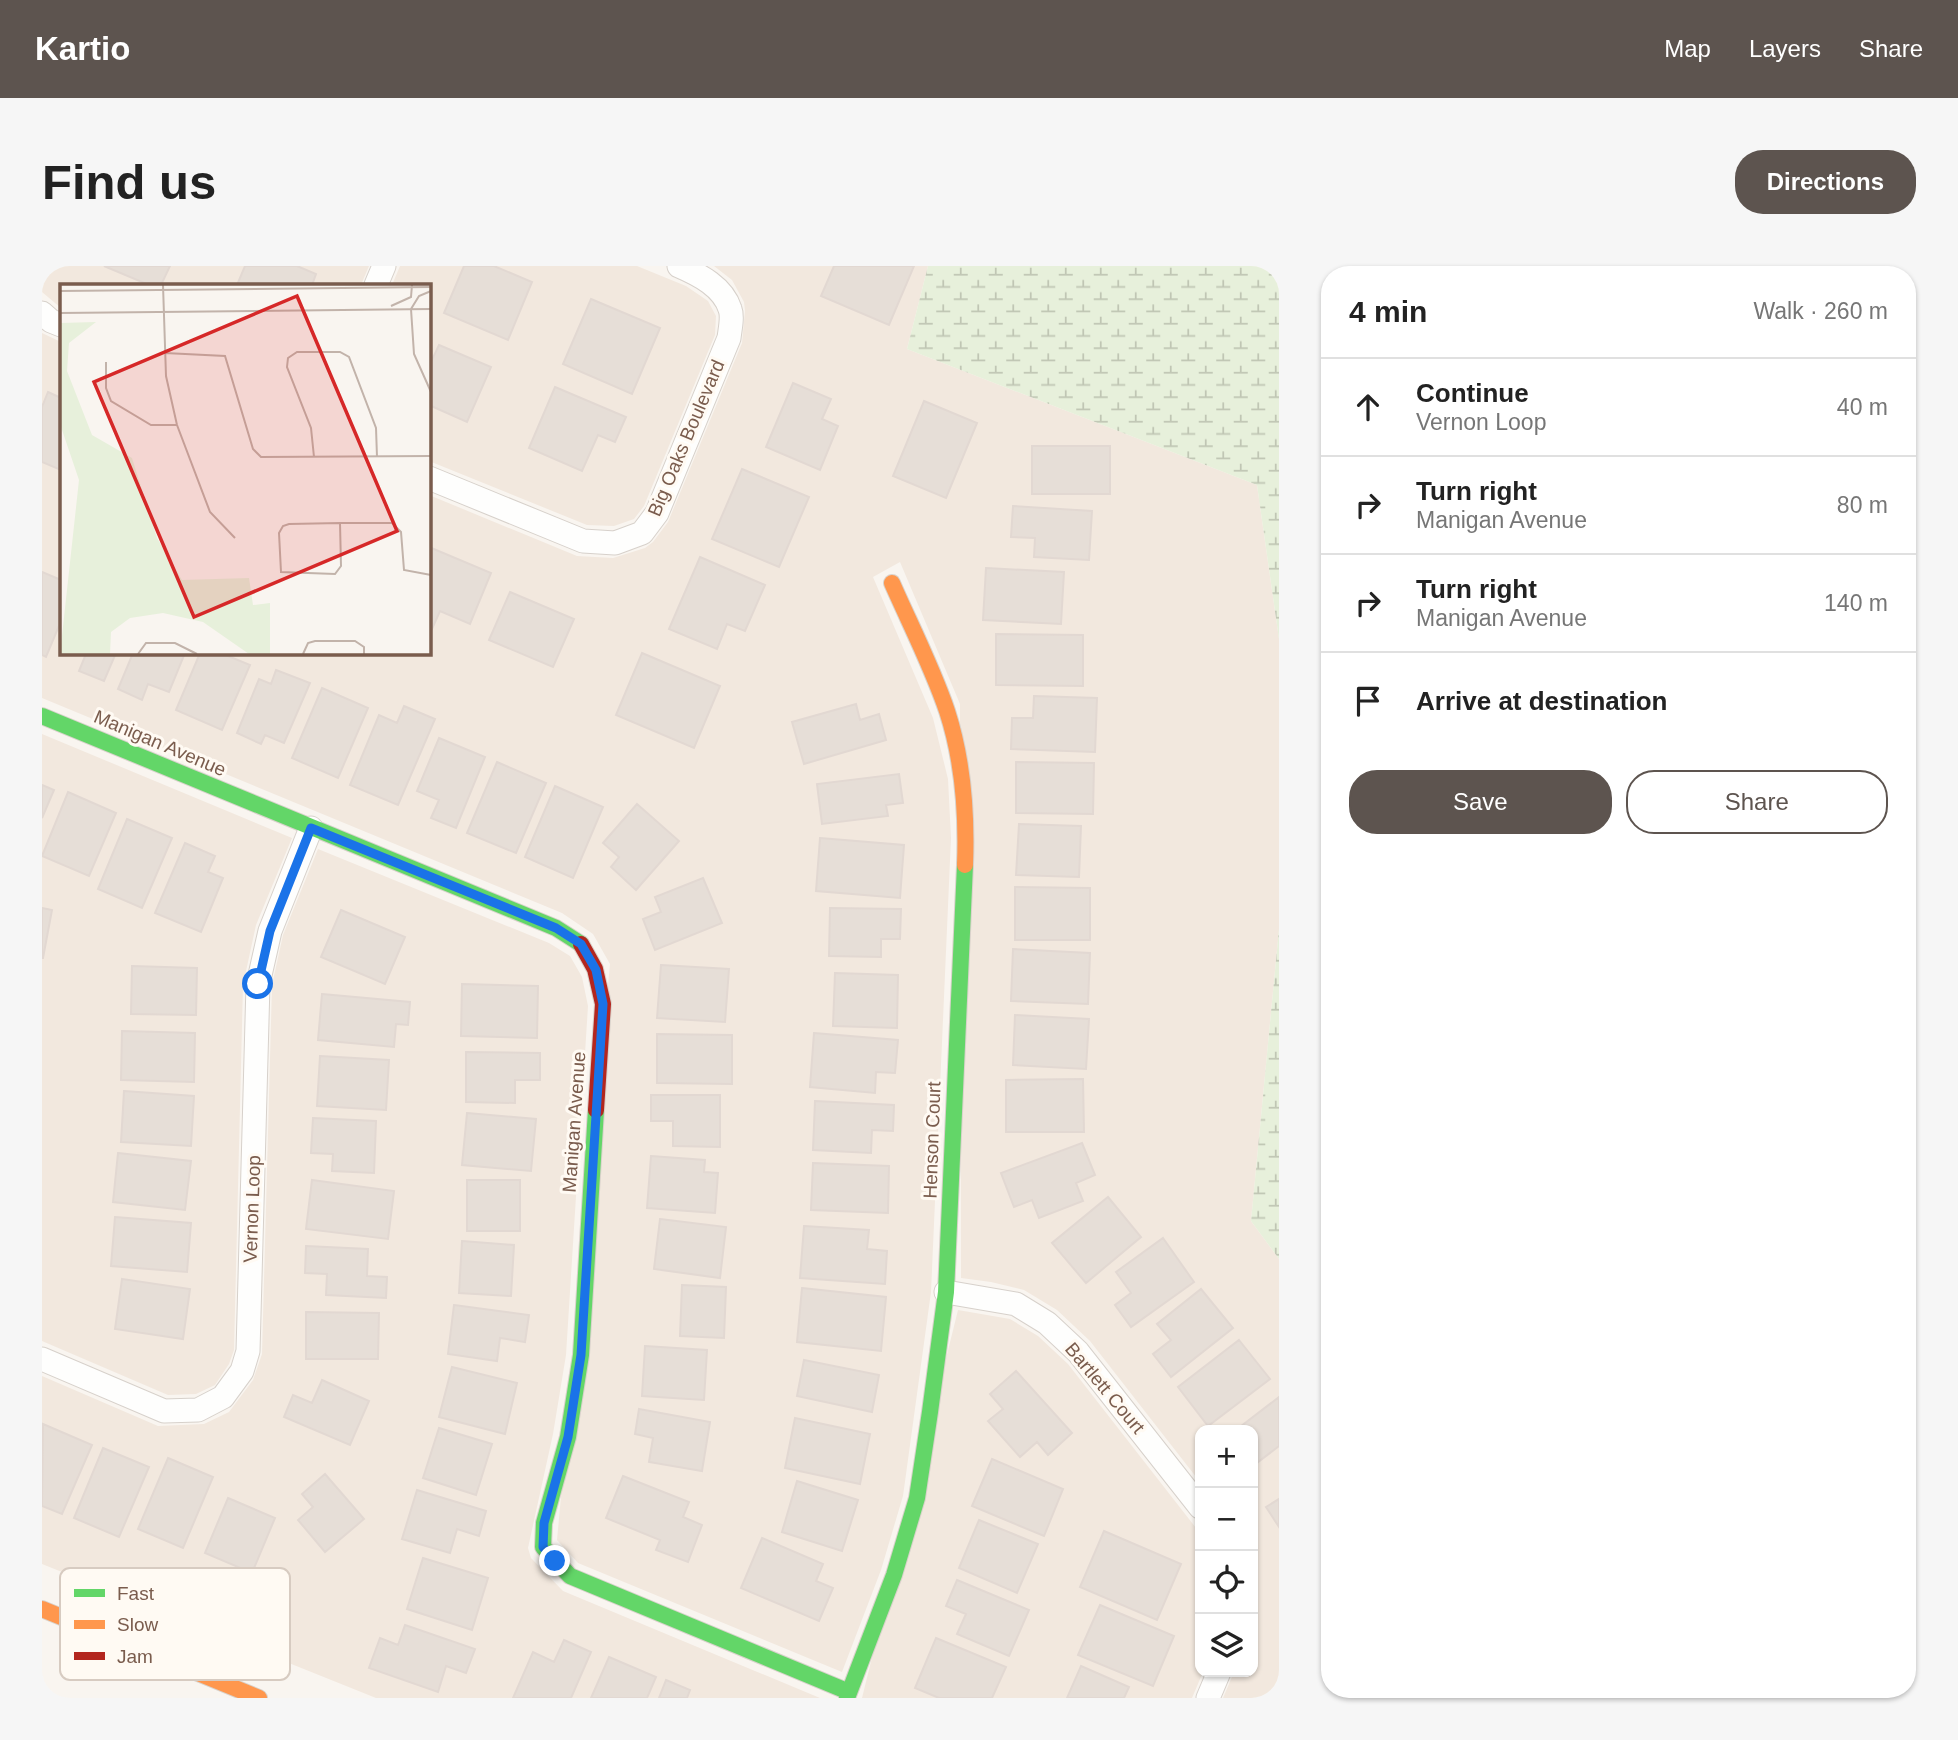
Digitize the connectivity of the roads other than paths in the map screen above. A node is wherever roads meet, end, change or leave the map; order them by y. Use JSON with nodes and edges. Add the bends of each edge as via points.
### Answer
{"nodes":[{"id":1,"x":384,"y":266,"type":"edge"},
{"id":2,"x":679,"y":266,"type":"edge"},
{"id":3,"x":376,"y":284,"type":"edge"},
{"id":4,"x":42,"y":313,"type":"edge"},
{"id":5,"x":60,"y":325,"type":"edge"},
{"id":6,"x":430,"y":478,"type":"edge"},
{"id":7,"x":892,"y":583,"type":"dead end"},
{"id":8,"x":42,"y":716,"type":"edge"},
{"id":9,"x":311,"y":828,"type":"junction"},
{"id":10,"x":946,"y":1293,"type":"junction"},
{"id":11,"x":42,"y":1359,"type":"edge"},
{"id":12,"x":1195,"y":1501,"type":"edge"},
{"id":13,"x":42,"y":1609,"type":"edge"},
{"id":14,"x":60,"y":1616,"type":"edge"},
{"id":15,"x":1217,"y":1677,"type":"edge"},
{"id":16,"x":216,"y":1680,"type":"edge"},
{"id":17,"x":848,"y":1695,"type":"edge"},
{"id":18,"x":260,"y":1698,"type":"edge"},
{"id":19,"x":1208,"y":1698,"type":"edge"}],
"edges":[{"from":1,"to":3,"type":"street"},
{"from":2,"to":6,"type":"street","name":"Big Oaks Boulevard","via":[[719,289],[731,311],[729,338],[657,513],[642,533],[615,542],[583,541]]},
{"from":4,"to":5,"type":"street"},
{"from":7,"to":10,"type":"street","name":"Henson Court","via":[[947,711],[962,775],[966,836]]},
{"from":8,"to":9,"type":"street","name":"Manigan Avenue"},
{"from":9,"to":11,"type":"street","name":"Vernon Loop","via":[[270,931],[258,984],[248,1351],[242,1371],[223,1397],[198,1410],[164,1411]]},
{"from":9,"to":17,"type":"street","name":"Manigan Avenue","via":[[556,928],[581,944],[596,970],[603,1004],[581,1355],[568,1437],[544,1523],[543,1547],[570,1576]]},
{"from":10,"to":12,"type":"street","name":"Bartlett Court","via":[[1016,1304],[1047,1323],[1078,1352]]},
{"from":10,"to":17,"type":"street","name":"Henson Court","via":[[917,1498]]},
{"from":13,"to":14,"type":"street"},
{"from":15,"to":19,"type":"street"},
{"from":16,"to":18,"type":"street"}]}
